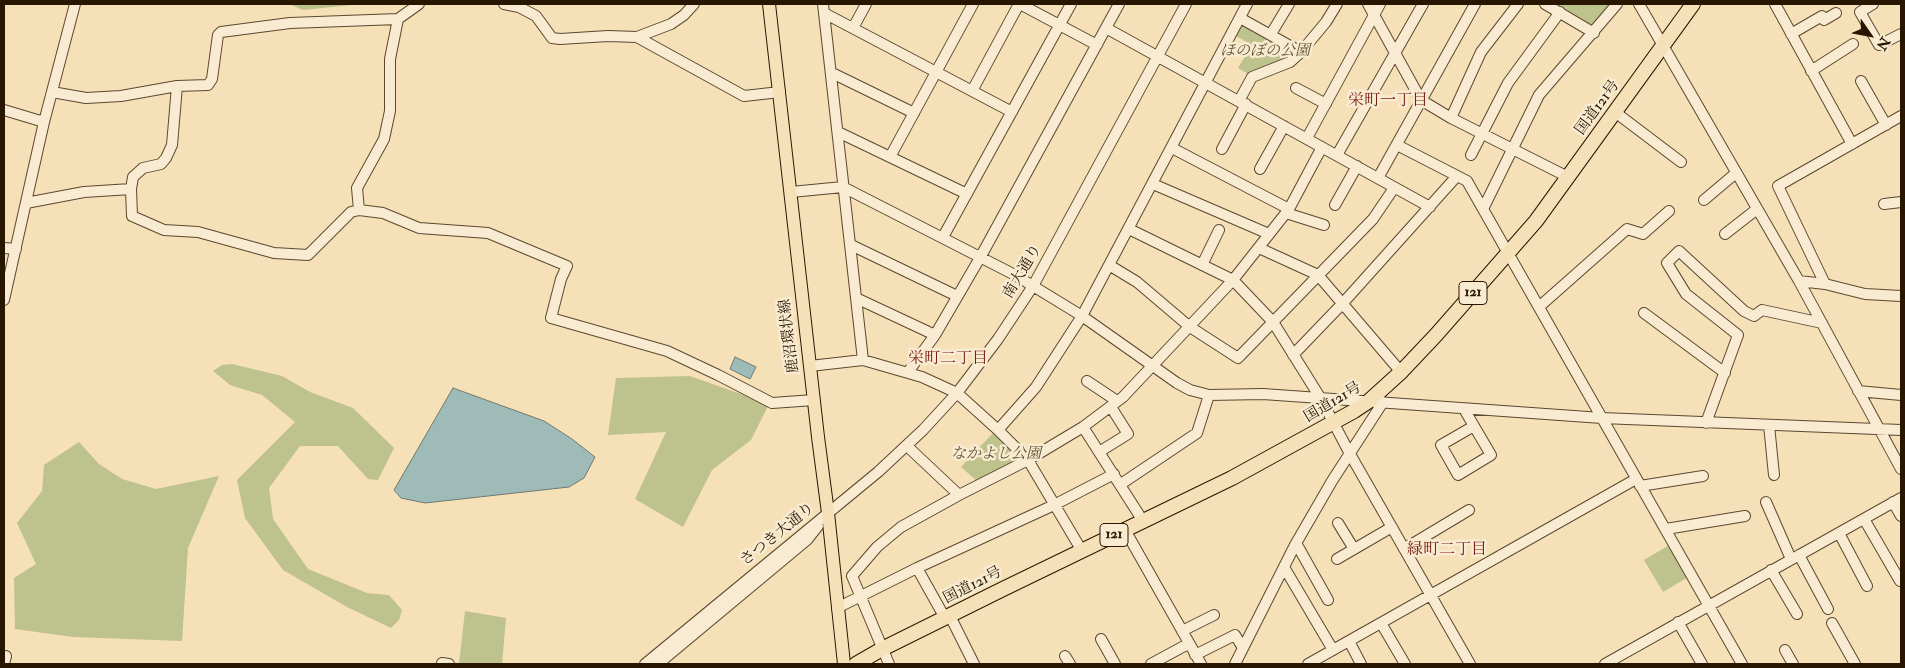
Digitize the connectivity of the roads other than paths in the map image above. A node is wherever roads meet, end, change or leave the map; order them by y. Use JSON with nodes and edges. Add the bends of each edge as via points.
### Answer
{"nodes":[{"id":1,"x":75,"y":4,"type":"edge"},
{"id":2,"x":419,"y":4,"type":"edge"},
{"id":3,"x":504,"y":4,"type":"edge"},
{"id":4,"x":694,"y":4,"type":"edge"},
{"id":5,"x":769,"y":4,"type":"edge"},
{"id":6,"x":866,"y":4,"type":"edge"},
{"id":7,"x":973,"y":4,"type":"edge"},
{"id":8,"x":1020,"y":4,"type":"edge"},
{"id":9,"x":1071,"y":4,"type":"edge"},
{"id":10,"x":1119,"y":4,"type":"edge"},
{"id":11,"x":1186,"y":4,"type":"edge"},
{"id":12,"x":1247,"y":4,"type":"edge"},
{"id":13,"x":1289,"y":4,"type":"edge"},
{"id":14,"x":1337,"y":4,"type":"edge"},
{"id":15,"x":1368,"y":4,"type":"edge"},
{"id":16,"x":1380,"y":4,"type":"edge"},
{"id":17,"x":1423,"y":4,"type":"edge"},
{"id":18,"x":1475,"y":4,"type":"edge"},
{"id":19,"x":1518,"y":4,"type":"edge"},
{"id":20,"x":1545,"y":4,"type":"edge"},
{"id":21,"x":1617,"y":4,"type":"edge"},
{"id":22,"x":1639,"y":4,"type":"edge"},
{"id":23,"x":1693,"y":4,"type":"edge"},
{"id":24,"x":1873,"y":4,"type":"edge"},
{"id":25,"x":1778,"y":5,"type":"edge"},
{"id":26,"x":824,"y":8,"type":"edge"},
{"id":27,"x":1560,"y":12,"type":"junction"},
{"id":28,"x":1836,"y":14,"type":"dead end"},
{"id":29,"x":1375,"y":15,"type":"junction"},
{"id":30,"x":1240,"y":18,"type":"junction"},
{"id":31,"x":398,"y":19,"type":"junction"},
{"id":32,"x":1060,"y":25,"type":"junction"},
{"id":33,"x":853,"y":28,"type":"junction"},
{"id":34,"x":1106,"y":28,"type":"junction"},
{"id":35,"x":1594,"y":32,"type":"junction"},
{"id":36,"x":1270,"y":34,"type":"junction"},
{"id":37,"x":1791,"y":34,"type":"junction"},
{"id":38,"x":1901,"y":34,"type":"edge"},
{"id":39,"x":637,"y":37,"type":"junction"},
{"id":40,"x":1853,"y":44,"type":"dead end"},
{"id":41,"x":1097,"y":45,"type":"junction"},
{"id":42,"x":1663,"y":45,"type":"junction"},
{"id":43,"x":1396,"y":51,"type":"junction"},
{"id":44,"x":1301,"y":52,"type":"junction"},
{"id":45,"x":1157,"y":58,"type":"junction"},
{"id":46,"x":1811,"y":71,"type":"junction"},
{"id":47,"x":832,"y":72,"type":"junction"},
{"id":48,"x":936,"y":72,"type":"junction"},
{"id":49,"x":1861,"y":81,"type":"dead end"},
{"id":50,"x":1206,"y":83,"type":"junction"},
{"id":51,"x":177,"y":86,"type":"junction"},
{"id":52,"x":1296,"y":88,"type":"dead end"},
{"id":53,"x":972,"y":91,"type":"junction"},
{"id":54,"x":52,"y":92,"type":"junction"},
{"id":55,"x":780,"y":92,"type":"junction"},
{"id":56,"x":1422,"y":100,"type":"junction"},
{"id":57,"x":1242,"y":103,"type":"junction"},
{"id":58,"x":1326,"y":104,"type":"junction"},
{"id":59,"x":4,"y":110,"type":"edge"},
{"id":60,"x":1012,"y":112,"type":"junction"},
{"id":61,"x":1615,"y":112,"type":"junction"},
{"id":62,"x":914,"y":113,"type":"junction"},
{"id":63,"x":1900,"y":117,"type":"edge"},
{"id":64,"x":1451,"y":118,"type":"junction"},
{"id":65,"x":44,"y":122,"type":"junction"},
{"id":66,"x":1886,"y":125,"type":"junction"},
{"id":67,"x":1284,"y":126,"type":"junction"},
{"id":68,"x":1901,"y":129,"type":"edge"},
{"id":69,"x":838,"y":132,"type":"junction"},
{"id":70,"x":1482,"y":133,"type":"junction"},
{"id":71,"x":1307,"y":138,"type":"junction"},
{"id":72,"x":1852,"y":144,"type":"junction"},
{"id":73,"x":1397,"y":145,"type":"junction"},
{"id":74,"x":1322,"y":147,"type":"junction"},
{"id":75,"x":1172,"y":148,"type":"junction"},
{"id":76,"x":1222,"y":149,"type":"dead end"},
{"id":77,"x":1514,"y":149,"type":"junction"},
{"id":78,"x":1336,"y":155,"type":"junction"},
{"id":79,"x":1471,"y":155,"type":"dead end"},
{"id":80,"x":890,"y":157,"type":"junction"},
{"id":81,"x":1681,"y":162,"type":"dead end"},
{"id":82,"x":1357,"y":166,"type":"junction"},
{"id":83,"x":1260,"y":170,"type":"dead end"},
{"id":84,"x":1736,"y":173,"type":"junction"},
{"id":85,"x":1457,"y":176,"type":"junction"},
{"id":86,"x":1568,"y":177,"type":"junction"},
{"id":87,"x":1378,"y":178,"type":"junction"},
{"id":88,"x":1153,"y":184,"type":"junction"},
{"id":89,"x":843,"y":187,"type":"junction"},
{"id":90,"x":1394,"y":188,"type":"junction"},
{"id":91,"x":131,"y":189,"type":"junction"},
{"id":92,"x":791,"y":192,"type":"junction"},
{"id":93,"x":967,"y":194,"type":"junction"},
{"id":94,"x":1704,"y":200,"type":"dead end"},
{"id":95,"x":1901,"y":202,"type":"edge"},
{"id":96,"x":26,"y":203,"type":"junction"},
{"id":97,"x":1884,"y":204,"type":"dead end"},
{"id":98,"x":1335,"y":205,"type":"dead end"},
{"id":99,"x":1430,"y":207,"type":"junction"},
{"id":100,"x":1483,"y":209,"type":"junction"},
{"id":101,"x":1757,"y":209,"type":"junction"},
{"id":102,"x":359,"y":210,"type":"junction"},
{"id":103,"x":1288,"y":211,"type":"junction"},
{"id":104,"x":1669,"y":211,"type":"dead end"},
{"id":105,"x":1324,"y":225,"type":"dead end"},
{"id":106,"x":1129,"y":229,"type":"junction"},
{"id":107,"x":1219,"y":230,"type":"dead end"},
{"id":108,"x":1269,"y":234,"type":"junction"},
{"id":109,"x":1725,"y":234,"type":"dead end"},
{"id":110,"x":943,"y":237,"type":"junction"},
{"id":111,"x":851,"y":244,"type":"junction"},
{"id":112,"x":4,"y":248,"type":"edge"},
{"id":113,"x":1259,"y":248,"type":"junction"},
{"id":114,"x":16,"y":249,"type":"junction"},
{"id":115,"x":1508,"y":253,"type":"junction"},
{"id":116,"x":981,"y":256,"type":"junction"},
{"id":117,"x":1109,"y":264,"type":"junction"},
{"id":118,"x":1202,"y":264,"type":"junction"},
{"id":119,"x":1318,"y":275,"type":"junction"},
{"id":120,"x":1233,"y":280,"type":"junction"},
{"id":121,"x":1799,"y":281,"type":"junction"},
{"id":122,"x":1825,"y":284,"type":"junction"},
{"id":123,"x":1033,"y":286,"type":"junction"},
{"id":124,"x":957,"y":296,"type":"junction"},
{"id":125,"x":1901,"y":296,"type":"edge"},
{"id":126,"x":856,"y":298,"type":"junction"},
{"id":127,"x":4,"y":300,"type":"edge"},
{"id":128,"x":1343,"y":303,"type":"junction"},
{"id":129,"x":1540,"y":306,"type":"junction"},
{"id":130,"x":1644,"y":313,"type":"dead end"},
{"id":131,"x":1082,"y":316,"type":"junction"},
{"id":132,"x":1273,"y":322,"type":"junction"},
{"id":133,"x":1822,"y":323,"type":"junction"},
{"id":134,"x":1190,"y":327,"type":"junction"},
{"id":135,"x":935,"y":335,"type":"junction"},
{"id":136,"x":1293,"y":355,"type":"junction"},
{"id":137,"x":863,"y":360,"type":"junction"},
{"id":138,"x":810,"y":366,"type":"junction"},
{"id":139,"x":1153,"y":366,"type":"junction"},
{"id":140,"x":908,"y":372,"type":"junction"},
{"id":141,"x":1401,"y":372,"type":"junction"},
{"id":142,"x":1725,"y":373,"type":"junction"},
{"id":143,"x":1087,"y":380,"type":"dead end"},
{"id":144,"x":1858,"y":391,"type":"junction"},
{"id":145,"x":957,"y":393,"type":"junction"},
{"id":146,"x":1209,"y":394,"type":"junction"},
{"id":147,"x":1901,"y":395,"type":"edge"},
{"id":148,"x":1321,"y":399,"type":"junction"},
{"id":149,"x":814,"y":400,"type":"junction"},
{"id":150,"x":1376,"y":401,"type":"junction"},
{"id":151,"x":1114,"y":404,"type":"junction"},
{"id":152,"x":1464,"y":408,"type":"junction"},
{"id":153,"x":1602,"y":418,"type":"junction"},
{"id":154,"x":1334,"y":423,"type":"junction"},
{"id":155,"x":1706,"y":423,"type":"junction"},
{"id":156,"x":1769,"y":425,"type":"junction"},
{"id":157,"x":1474,"y":426,"type":"junction"},
{"id":158,"x":1083,"y":427,"type":"junction"},
{"id":159,"x":998,"y":430,"type":"junction"},
{"id":160,"x":1879,"y":430,"type":"junction"},
{"id":161,"x":1901,"y":430,"type":"edge"},
{"id":162,"x":907,"y":446,"type":"junction"},
{"id":163,"x":1099,"y":452,"type":"junction"},
{"id":164,"x":1350,"y":454,"type":"junction"},
{"id":165,"x":1028,"y":460,"type":"junction"},
{"id":166,"x":1901,"y":469,"type":"edge"},
{"id":167,"x":1114,"y":474,"type":"junction"},
{"id":168,"x":1774,"y":475,"type":"dead end"},
{"id":169,"x":1703,"y":476,"type":"dead end"},
{"id":170,"x":1638,"y":482,"type":"junction"},
{"id":171,"x":1121,"y":484,"type":"junction"},
{"id":172,"x":959,"y":494,"type":"junction"},
{"id":173,"x":1897,"y":500,"type":"edge"},
{"id":174,"x":1766,"y":502,"type":"dead end"},
{"id":175,"x":1054,"y":505,"type":"junction"},
{"id":176,"x":1469,"y":510,"type":"dead end"},
{"id":177,"x":828,"y":513,"type":"junction"},
{"id":178,"x":1745,"y":516,"type":"dead end"},
{"id":179,"x":1901,"y":516,"type":"edge"},
{"id":180,"x":1864,"y":519,"type":"junction"},
{"id":181,"x":1143,"y":521,"type":"junction"},
{"id":182,"x":1338,"y":523,"type":"dead end"},
{"id":183,"x":1392,"y":527,"type":"junction"},
{"id":184,"x":1666,"y":529,"type":"junction"},
{"id":185,"x":1125,"y":530,"type":"junction"},
{"id":186,"x":1838,"y":533,"type":"junction"},
{"id":187,"x":1296,"y":543,"type":"junction"},
{"id":188,"x":1404,"y":548,"type":"junction"},
{"id":189,"x":1354,"y":549,"type":"junction"},
{"id":190,"x":1082,"y":551,"type":"junction"},
{"id":191,"x":1795,"y":557,"type":"junction"},
{"id":192,"x":1337,"y":559,"type":"dead end"},
{"id":193,"x":1284,"y":567,"type":"junction"},
{"id":194,"x":917,"y":568,"type":"junction"},
{"id":195,"x":1771,"y":570,"type":"junction"},
{"id":196,"x":1900,"y":581,"type":"dead end"},
{"id":197,"x":1867,"y":586,"type":"dead end"},
{"id":198,"x":1431,"y":595,"type":"junction"},
{"id":199,"x":862,"y":596,"type":"junction"},
{"id":200,"x":1328,"y":600,"type":"dead end"},
{"id":201,"x":1709,"y":605,"type":"junction"},
{"id":202,"x":837,"y":608,"type":"junction"},
{"id":203,"x":1828,"y":610,"type":"dead end"},
{"id":204,"x":1214,"y":614,"type":"dead end"},
{"id":205,"x":1797,"y":614,"type":"dead end"},
{"id":206,"x":948,"y":617,"type":"junction"},
{"id":207,"x":1678,"y":622,"type":"junction"},
{"id":208,"x":1381,"y":623,"type":"junction"},
{"id":209,"x":1832,"y":623,"type":"dead end"},
{"id":210,"x":1182,"y":631,"type":"junction"},
{"id":211,"x":1101,"y":639,"type":"dead end"},
{"id":212,"x":1349,"y":641,"type":"junction"},
{"id":213,"x":1188,"y":644,"type":"junction"},
{"id":214,"x":1243,"y":648,"type":"junction"},
{"id":215,"x":882,"y":649,"type":"junction"},
{"id":216,"x":1333,"y":650,"type":"junction"},
{"id":217,"x":1785,"y":650,"type":"dead end"},
{"id":218,"x":1198,"y":660,"type":"edge"},
{"id":219,"x":1608,"y":663,"type":"edge"},
{"id":220,"x":645,"y":664,"type":"edge"},
{"id":221,"x":658,"y":664,"type":"edge"},
{"id":222,"x":844,"y":664,"type":"edge"},
{"id":223,"x":856,"y":664,"type":"edge"},
{"id":224,"x":889,"y":664,"type":"edge"},
{"id":225,"x":974,"y":664,"type":"edge"},
{"id":226,"x":1115,"y":664,"type":"edge"},
{"id":227,"x":1151,"y":664,"type":"edge"},
{"id":228,"x":1235,"y":664,"type":"edge"},
{"id":229,"x":1308,"y":664,"type":"edge"},
{"id":230,"x":1361,"y":664,"type":"edge"},
{"id":231,"x":1405,"y":664,"type":"edge"},
{"id":232,"x":1470,"y":664,"type":"edge"},
{"id":233,"x":1702,"y":664,"type":"edge"},
{"id":234,"x":1742,"y":664,"type":"edge"},
{"id":235,"x":1793,"y":664,"type":"edge"},
{"id":236,"x":1855,"y":664,"type":"edge"}],
"edges":[{"from":1,"to":54,"type":"street"},
{"from":2,"to":31,"type":"street"},
{"from":3,"to":39,"type":"street","via":[[536,16],[552,38]]},
{"from":4,"to":39,"type":"street","via":[[671,24]]},
{"from":5,"to":55,"type":"main road","name":"鹿沼環状線"},
{"from":6,"to":33,"type":"street"},
{"from":7,"to":48,"type":"street"},
{"from":8,"to":32,"type":"street"},
{"from":8,"to":53,"type":"street"},
{"from":9,"to":32,"type":"street"},
{"from":10,"to":34,"type":"street"},
{"from":11,"to":45,"type":"street","name":"南大通り"},
{"from":12,"to":30,"type":"street"},
{"from":13,"to":36,"type":"street"},
{"from":14,"to":44,"type":"street"},
{"from":15,"to":29,"type":"street"},
{"from":16,"to":29,"type":"street"},
{"from":17,"to":43,"type":"street"},
{"from":18,"to":56,"type":"street"},
{"from":19,"to":64,"type":"street","via":[[1481,52]]},
{"from":20,"to":27,"type":"street"},
{"from":21,"to":35,"type":"street"},
{"from":22,"to":42,"type":"street"},
{"from":23,"to":42,"type":"highway","name":"国道121号","number":"121"},
{"from":24,"to":38,"type":"street","via":[[1860,12],[1879,45]]},
{"from":25,"to":37,"type":"street"},
{"from":26,"to":33,"type":"street"},
{"from":26,"to":47,"type":"street"},
{"from":27,"to":35,"type":"street"},
{"from":27,"to":70,"type":"street","via":[[1508,83]]},
{"from":28,"to":37,"type":"street","via":[[1824,20],[1822,16]]},
{"from":29,"to":43,"type":"street"},
{"from":29,"to":58,"type":"street"},
{"from":30,"to":36,"type":"street"},
{"from":30,"to":50,"type":"street"},
{"from":31,"to":51,"type":"street","via":[[290,23],[221,32],[208,85]]},
{"from":31,"to":102,"type":"street","via":[[390,59],[390,111],[384,140],[357,188]]},
{"from":32,"to":41,"type":"street"},
{"from":32,"to":60,"type":"street"},
{"from":33,"to":48,"type":"street"},
{"from":34,"to":41,"type":"street"},
{"from":34,"to":45,"type":"street"},
{"from":35,"to":77,"type":"street","via":[[1539,95]]},
{"from":36,"to":44,"type":"street"},
{"from":37,"to":46,"type":"street"},
{"from":39,"to":55,"type":"street","via":[[744,96]]},
{"from":40,"to":46,"type":"street"},
{"from":41,"to":116,"type":"street"},
{"from":42,"to":61,"type":"highway","name":"国道121号","number":"121"},
{"from":42,"to":84,"type":"street"},
{"from":43,"to":56,"type":"street"},
{"from":43,"to":78,"type":"street"},
{"from":44,"to":57,"type":"street","via":[[1290,62],[1252,77]]},
{"from":45,"to":50,"type":"street"},
{"from":45,"to":123,"type":"street","name":"南大通り"},
{"from":46,"to":72,"type":"street"},
{"from":47,"to":62,"type":"street"},
{"from":47,"to":69,"type":"street"},
{"from":48,"to":53,"type":"street"},
{"from":48,"to":62,"type":"street"},
{"from":49,"to":66,"type":"street"},
{"from":50,"to":57,"type":"street"},
{"from":50,"to":75,"type":"street"},
{"from":51,"to":54,"type":"street","via":[[121,96],[86,98]]},
{"from":51,"to":91,"type":"street","via":[[172,145],[161,164],[143,168],[133,177]]},
{"from":52,"to":58,"type":"street"},
{"from":53,"to":60,"type":"street"},
{"from":54,"to":65,"type":"street"},
{"from":55,"to":92,"type":"main road","name":"鹿沼環状線"},
{"from":56,"to":64,"type":"street"},
{"from":56,"to":73,"type":"street"},
{"from":57,"to":67,"type":"street"},
{"from":57,"to":76,"type":"street"},
{"from":58,"to":71,"type":"street"},
{"from":59,"to":65,"type":"street"},
{"from":60,"to":93,"type":"street"},
{"from":61,"to":81,"type":"street"},
{"from":61,"to":86,"type":"highway","name":"国道121号","number":"121"},
{"from":62,"to":80,"type":"street"},
{"from":63,"to":66,"type":"street"},
{"from":63,"to":68,"type":"street"},
{"from":64,"to":70,"type":"street"},
{"from":65,"to":96,"type":"street"},
{"from":66,"to":72,"type":"street"},
{"from":67,"to":71,"type":"street"},
{"from":67,"to":83,"type":"street"},
{"from":69,"to":80,"type":"street"},
{"from":69,"to":89,"type":"street"},
{"from":70,"to":77,"type":"street"},
{"from":70,"to":79,"type":"street"},
{"from":71,"to":74,"type":"street"},
{"from":72,"to":122,"type":"street","via":[[1778,186]]},
{"from":73,"to":85,"type":"street"},
{"from":73,"to":87,"type":"street"},
{"from":74,"to":78,"type":"street"},
{"from":74,"to":103,"type":"street"},
{"from":75,"to":88,"type":"street"},
{"from":75,"to":103,"type":"street"},
{"from":77,"to":86,"type":"street"},
{"from":77,"to":100,"type":"street"},
{"from":78,"to":82,"type":"street"},
{"from":80,"to":93,"type":"street"},
{"from":82,"to":87,"type":"street"},
{"from":82,"to":98,"type":"street"},
{"from":84,"to":94,"type":"street"},
{"from":84,"to":101,"type":"street"},
{"from":85,"to":99,"type":"street"},
{"from":85,"to":100,"type":"street","via":[[1467,181]]},
{"from":86,"to":115,"type":"highway","name":"国道121号","number":"121"},
{"from":87,"to":90,"type":"street"},
{"from":88,"to":106,"type":"street"},
{"from":88,"to":108,"type":"street"},
{"from":89,"to":92,"type":"street"},
{"from":89,"to":110,"type":"street"},
{"from":89,"to":111,"type":"street"},
{"from":90,"to":99,"type":"street"},
{"from":90,"to":119,"type":"street","via":[[1373,219]]},
{"from":91,"to":96,"type":"street","via":[[84,192]]},
{"from":91,"to":102,"type":"street","via":[[132,216],[164,230],[198,232],[274,253],[308,255],[351,212]]},
{"from":92,"to":138,"type":"main road","name":"鹿沼環状線"},
{"from":93,"to":110,"type":"street"},
{"from":95,"to":97,"type":"street"},
{"from":96,"to":114,"type":"street"},
{"from":99,"to":128,"type":"street"},
{"from":100,"to":115,"type":"street"},
{"from":101,"to":109,"type":"street"},
{"from":101,"to":121,"type":"street"},
{"from":102,"to":149,"type":"street","via":[[384,214],[419,228],[488,233],[520,245],[567,266],[551,318],[667,351],[772,403]]},
{"from":103,"to":105,"type":"street"},
{"from":103,"to":108,"type":"street"},
{"from":104,"to":129,"type":"street","via":[[1643,234],[1627,229]]},
{"from":106,"to":117,"type":"street"},
{"from":106,"to":118,"type":"street"},
{"from":107,"to":118,"type":"street"},
{"from":108,"to":113,"type":"street"},
{"from":110,"to":116,"type":"street"},
{"from":111,"to":124,"type":"street"},
{"from":111,"to":126,"type":"street"},
{"from":112,"to":114,"type":"street"},
{"from":113,"to":119,"type":"street"},
{"from":113,"to":120,"type":"street"},
{"from":114,"to":127,"type":"street"},
{"from":115,"to":129,"type":"street"},
{"from":115,"to":141,"type":"highway","name":"国道121号","number":"121"},
{"from":116,"to":123,"type":"street"},
{"from":116,"to":124,"type":"street"},
{"from":117,"to":131,"type":"street"},
{"from":117,"to":134,"type":"street","via":[[1137,282]]},
{"from":118,"to":120,"type":"street"},
{"from":119,"to":128,"type":"street"},
{"from":119,"to":132,"type":"street"},
{"from":120,"to":132,"type":"street"},
{"from":120,"to":134,"type":"street"},
{"from":121,"to":122,"type":"street"},
{"from":121,"to":133,"type":"street"},
{"from":122,"to":125,"type":"street","via":[[1865,294]]},
{"from":123,"to":131,"type":"street"},
{"from":123,"to":145,"type":"street","name":"南大通り"},
{"from":124,"to":135,"type":"street"},
{"from":126,"to":135,"type":"street"},
{"from":126,"to":137,"type":"street"},
{"from":128,"to":136,"type":"street"},
{"from":128,"to":141,"type":"street"},
{"from":129,"to":153,"type":"street"},
{"from":130,"to":142,"type":"street"},
{"from":131,"to":139,"type":"street"},
{"from":131,"to":159,"type":"street","via":[[1036,387]]},
{"from":132,"to":134,"type":"street","via":[[1238,358]]},
{"from":132,"to":136,"type":"street"},
{"from":133,"to":142,"type":"street","via":[[1762,310],[1754,316],[1744,312],[1680,251],[1667,263],[1686,294],[1738,336]]},
{"from":133,"to":144,"type":"street"},
{"from":134,"to":139,"type":"street"},
{"from":135,"to":140,"type":"street"},
{"from":136,"to":148,"type":"street"},
{"from":137,"to":138,"type":"street"},
{"from":137,"to":140,"type":"street"},
{"from":138,"to":149,"type":"main road","name":"鹿沼環状線"},
{"from":139,"to":146,"type":"street","via":[[1183,386]]},
{"from":139,"to":151,"type":"street"},
{"from":140,"to":145,"type":"street"},
{"from":141,"to":150,"type":"highway","name":"国道121号","number":"121"},
{"from":142,"to":155,"type":"street"},
{"from":143,"to":151,"type":"street"},
{"from":144,"to":147,"type":"street"},
{"from":144,"to":160,"type":"street"},
{"from":145,"to":159,"type":"street"},
{"from":145,"to":162,"type":"street","name":"南大通り"},
{"from":146,"to":148,"type":"street"},
{"from":146,"to":171,"type":"street","via":[[1197,433]]},
{"from":148,"to":150,"type":"street"},
{"from":148,"to":154,"type":"street"},
{"from":149,"to":177,"type":"main road","name":"鹿沼環状線"},
{"from":150,"to":152,"type":"street"},
{"from":150,"to":154,"type":"highway","name":"国道121号","number":"121"},
{"from":150,"to":164,"type":"street"},
{"from":151,"to":158,"type":"street"},
{"from":151,"to":163,"type":"street","via":[[1128,434]]},
{"from":152,"to":153,"type":"street"},
{"from":152,"to":157,"type":"street"},
{"from":153,"to":155,"type":"street"},
{"from":153,"to":170,"type":"street"},
{"from":154,"to":164,"type":"street"},
{"from":154,"to":181,"type":"highway","name":"国道121号","number":"121"},
{"from":155,"to":156,"type":"street"},
{"from":156,"to":160,"type":"street"},
{"from":156,"to":168,"type":"street"},
{"from":157,"to":157,"type":"street","via":[[1491,454],[1458,474],[1441,445]]},
{"from":158,"to":163,"type":"street"},
{"from":158,"to":165,"type":"street"},
{"from":159,"to":165,"type":"street"},
{"from":160,"to":161,"type":"street"},
{"from":160,"to":166,"type":"street"},
{"from":162,"to":172,"type":"street"},
{"from":162,"to":177,"type":"street","name":"南大通り"},
{"from":163,"to":167,"type":"street"},
{"from":164,"to":183,"type":"street"},
{"from":164,"to":187,"type":"street"},
{"from":165,"to":172,"type":"street"},
{"from":165,"to":175,"type":"street"},
{"from":167,"to":171,"type":"street"},
{"from":167,"to":175,"type":"street"},
{"from":169,"to":170,"type":"street"},
{"from":170,"to":184,"type":"street"},
{"from":170,"to":198,"type":"street"},
{"from":171,"to":181,"type":"street"},
{"from":172,"to":199,"type":"street","via":[[901,527],[877,547],[852,576]]},
{"from":173,"to":179,"type":"street"},
{"from":173,"to":180,"type":"street"},
{"from":174,"to":191,"type":"street"},
{"from":175,"to":190,"type":"street"},
{"from":175,"to":194,"type":"street"},
{"from":176,"to":188,"type":"street"},
{"from":177,"to":202,"type":"main road","name":"鹿沼環状線"},
{"from":177,"to":220,"type":"street","name":"さつき大通り"},
{"from":177,"to":221,"type":"street","name":"さつき大通り","via":[[806,540]]},
{"from":178,"to":184,"type":"street"},
{"from":180,"to":186,"type":"street"},
{"from":180,"to":196,"type":"street"},
{"from":181,"to":185,"type":"highway","name":"国道121号","number":"121"},
{"from":182,"to":189,"type":"street"},
{"from":183,"to":188,"type":"street"},
{"from":183,"to":189,"type":"street"},
{"from":184,"to":201,"type":"street"},
{"from":185,"to":190,"type":"highway","name":"国道121号","number":"121"},
{"from":185,"to":210,"type":"street"},
{"from":186,"to":191,"type":"street"},
{"from":186,"to":197,"type":"street"},
{"from":187,"to":193,"type":"street"},
{"from":187,"to":200,"type":"street"},
{"from":188,"to":198,"type":"street"},
{"from":189,"to":192,"type":"street"},
{"from":190,"to":206,"type":"highway","name":"国道121号","number":"121"},
{"from":191,"to":195,"type":"street"},
{"from":191,"to":203,"type":"street"},
{"from":193,"to":214,"type":"street"},
{"from":193,"to":216,"type":"street"},
{"from":194,"to":199,"type":"street"},
{"from":194,"to":206,"type":"street"},
{"from":195,"to":201,"type":"street"},
{"from":195,"to":205,"type":"street"},
{"from":198,"to":208,"type":"street"},
{"from":198,"to":232,"type":"street"},
{"from":199,"to":202,"type":"street"},
{"from":199,"to":215,"type":"street"},
{"from":201,"to":207,"type":"street"},
{"from":201,"to":234,"type":"street"},
{"from":202,"to":222,"type":"main road","name":"鹿沼環状線"},
{"from":204,"to":210,"type":"street"},
{"from":206,"to":215,"type":"highway","name":"国道121号","number":"121"},
{"from":206,"to":225,"type":"street"},
{"from":207,"to":219,"type":"street"},
{"from":207,"to":233,"type":"street"},
{"from":208,"to":212,"type":"street"},
{"from":208,"to":231,"type":"street"},
{"from":209,"to":236,"type":"street"},
{"from":210,"to":213,"type":"street"},
{"from":211,"to":226,"type":"street"},
{"from":212,"to":216,"type":"street"},
{"from":212,"to":230,"type":"street"},
{"from":213,"to":218,"type":"street"},
{"from":213,"to":227,"type":"street"},
{"from":214,"to":218,"type":"street","via":[[1235,635]]},
{"from":214,"to":228,"type":"street"},
{"from":215,"to":223,"type":"highway","name":"国道121号","number":"121"},
{"from":215,"to":224,"type":"street"},
{"from":216,"to":229,"type":"street"},
{"from":217,"to":235,"type":"street"}]}
